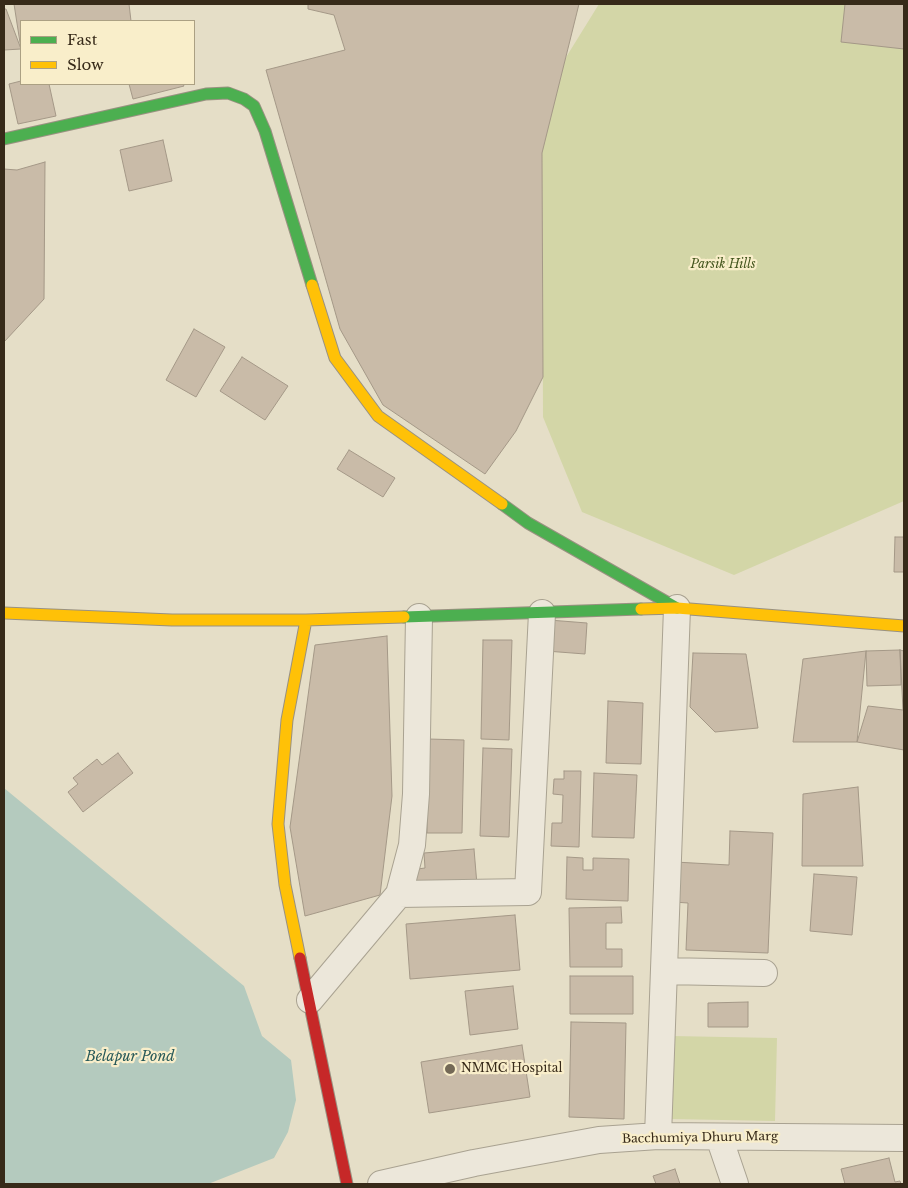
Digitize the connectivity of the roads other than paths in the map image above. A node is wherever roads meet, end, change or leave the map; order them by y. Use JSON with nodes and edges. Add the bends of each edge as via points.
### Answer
{"nodes":[{"id":1,"x":4,"y":139,"type":"edge"},
{"id":2,"x":676,"y":608,"type":"junction"},
{"id":3,"x":4,"y":613,"type":"edge"},
{"id":4,"x":542,"y":613,"type":"junction"},
{"id":5,"x":419,"y":617,"type":"junction"},
{"id":6,"x":306,"y":620,"type":"junction"},
{"id":7,"x":904,"y":626,"type":"edge"},
{"id":8,"x":399,"y":894,"type":"junction"},
{"id":9,"x":664,"y":971,"type":"junction"},
{"id":10,"x":764,"y":974,"type":"dead end"},
{"id":11,"x":310,"y":1000,"type":"junction"},
{"id":12,"x":658,"y":1136,"type":"junction"},
{"id":13,"x":719,"y":1137,"type":"junction"},
{"id":14,"x":904,"y":1138,"type":"edge"},
{"id":15,"x":348,"y":1184,"type":"edge"},
{"id":16,"x":381,"y":1184,"type":"edge"},
{"id":17,"x":735,"y":1184,"type":"edge"}],
"edges":[{"from":1,"to":2,"type":"street","via":[[206,94],[228,93],[249,102],[265,131],[335,358],[378,416],[528,523]]},
{"from":2,"to":4,"type":"street"},
{"from":2,"to":7,"type":"street"},
{"from":2,"to":9,"type":"street"},
{"from":3,"to":6,"type":"street","via":[[172,620]]},
{"from":4,"to":5,"type":"street"},
{"from":4,"to":8,"type":"street","via":[[528,892]]},
{"from":5,"to":6,"type":"street"},
{"from":5,"to":8,"type":"street","via":[[416,794],[412,845]]},
{"from":6,"to":11,"type":"street","via":[[287,720],[278,824],[285,885]]},
{"from":8,"to":11,"type":"street"},
{"from":9,"to":10,"type":"street"},
{"from":9,"to":12,"type":"street"},
{"from":11,"to":15,"type":"street"},
{"from":12,"to":13,"type":"street","name":"Bacchumiya Dhuru Marg"},
{"from":12,"to":16,"type":"street","name":"Bacchumiya Dhuru Marg","via":[[599,1140]]},
{"from":13,"to":14,"type":"street","name":"Bacchumiya Dhuru Marg"},
{"from":13,"to":17,"type":"street"}]}
